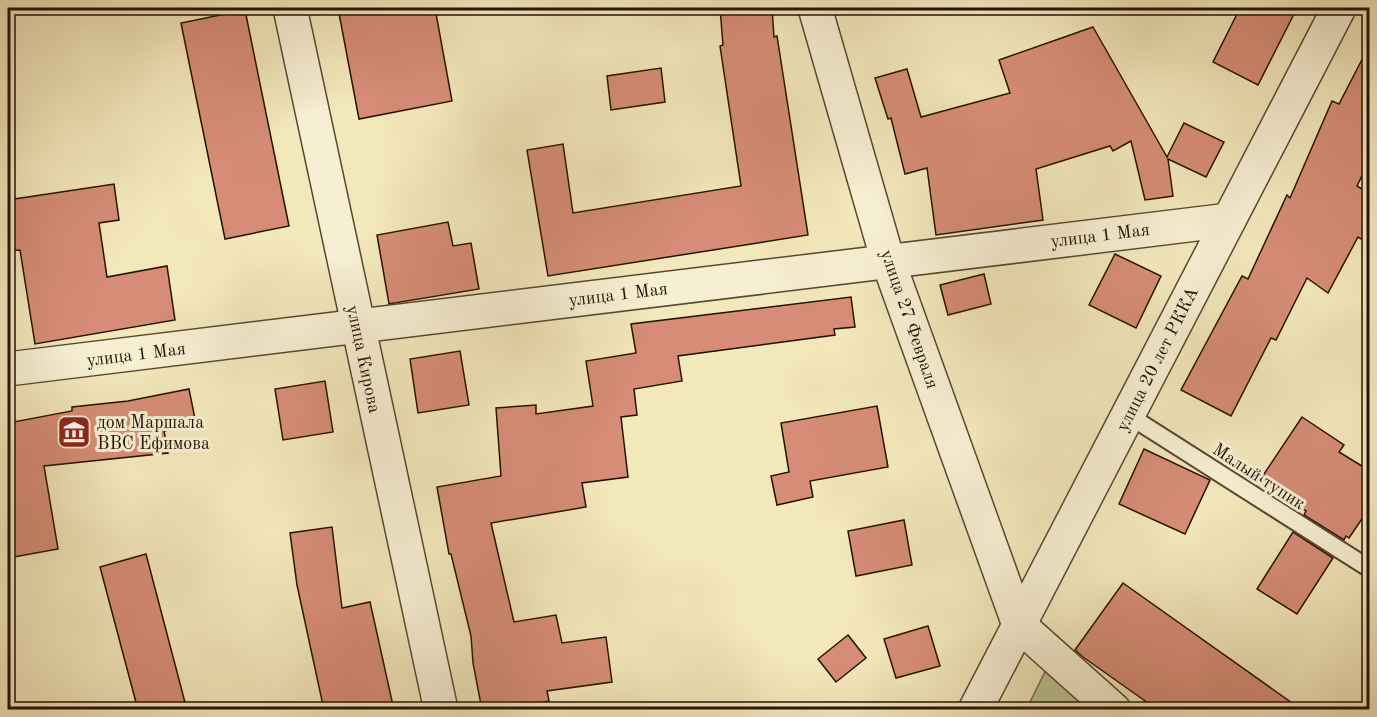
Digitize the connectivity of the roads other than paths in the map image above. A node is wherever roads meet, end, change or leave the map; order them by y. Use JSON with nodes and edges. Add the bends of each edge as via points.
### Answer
{"nodes":[{"id":1,"x":290,"y":8,"type":"edge"},
{"id":2,"x":815,"y":8,"type":"edge"},
{"id":3,"x":1339,"y":8,"type":"edge"},
{"id":4,"x":1229,"y":220,"type":"junction"},
{"id":5,"x":888,"y":261,"type":"junction"},
{"id":6,"x":357,"y":327,"type":"junction"},
{"id":7,"x":8,"y":369,"type":"edge"},
{"id":8,"x":1128,"y":415,"type":"junction"},
{"id":9,"x":1370,"y":569,"type":"edge"},
{"id":10,"x":1019,"y":626,"type":"junction"},
{"id":11,"x":441,"y":710,"type":"edge"},
{"id":12,"x":975,"y":710,"type":"edge"},
{"id":13,"x":1114,"y":710,"type":"edge"}],
"edges":[{"from":1,"to":6,"type":"street","name":"улица Кирова"},
{"from":2,"to":5,"type":"street","name":"улица 27 Февраля"},
{"from":3,"to":4,"type":"street","name":"улица 20 лет РККА"},
{"from":4,"to":5,"type":"street","name":"улица 1 Мая"},
{"from":4,"to":8,"type":"street","name":"улица 20 лет РККА"},
{"from":5,"to":6,"type":"street","name":"улица 1 Мая"},
{"from":5,"to":10,"type":"street","name":"улица 27 Февраля"},
{"from":6,"to":7,"type":"street","name":"улица 1 Мая"},
{"from":6,"to":11,"type":"street","name":"улица Кирова"},
{"from":8,"to":9,"type":"lane","name":"Малый тупик"},
{"from":8,"to":10,"type":"street","name":"улица 20 лет РККА"},
{"from":10,"to":12,"type":"street","name":"улица 20 лет РККА"},
{"from":10,"to":13,"type":"street"}]}
